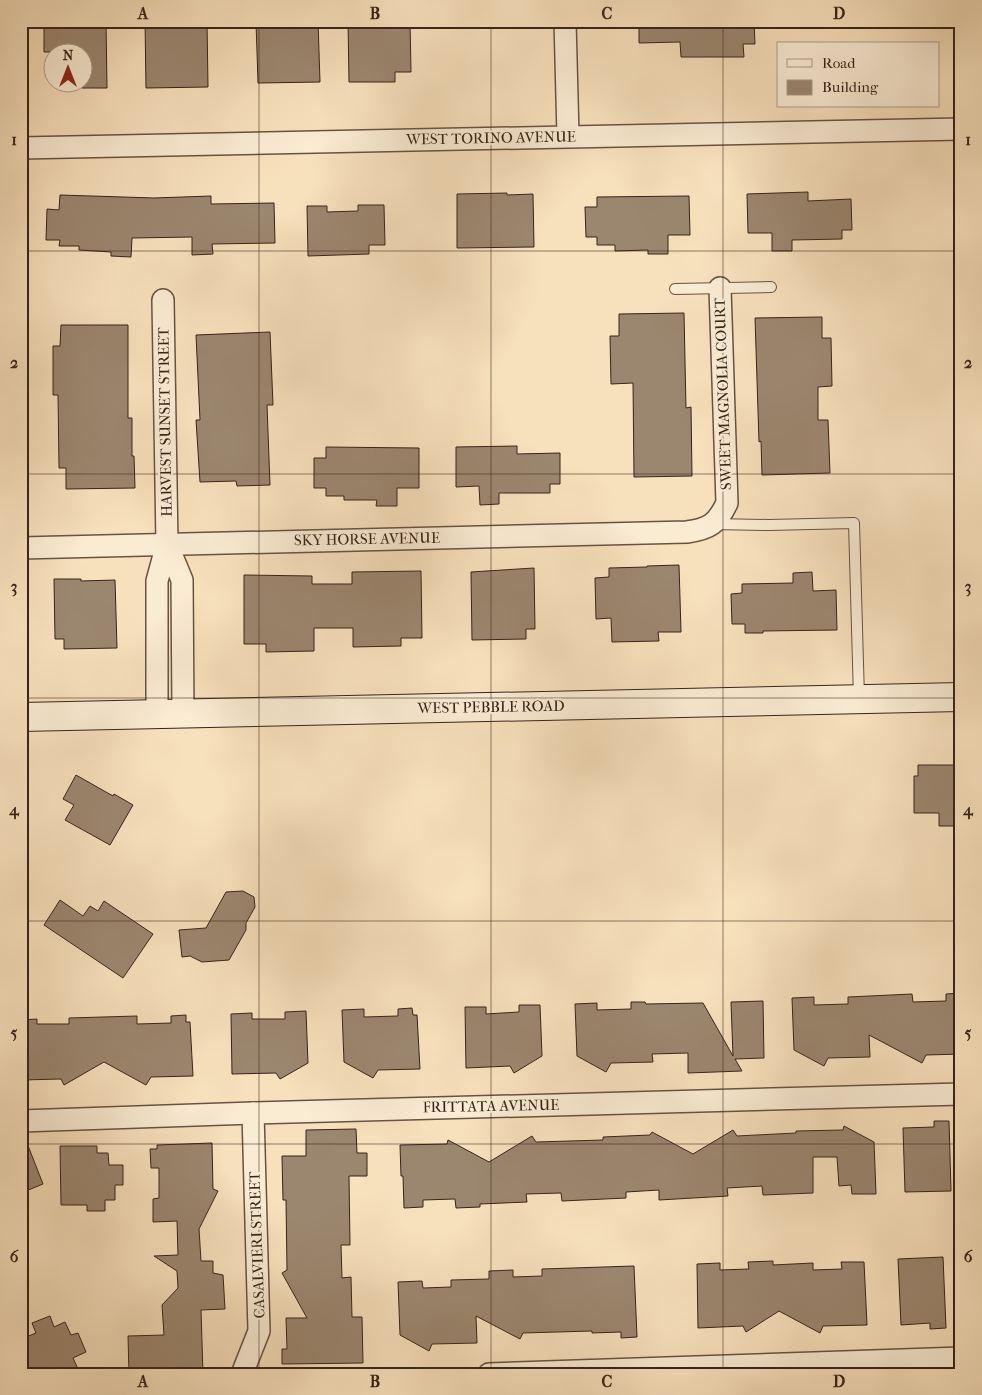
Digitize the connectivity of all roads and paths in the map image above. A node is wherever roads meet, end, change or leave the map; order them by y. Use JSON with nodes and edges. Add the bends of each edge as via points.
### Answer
{"nodes":[{"id":1,"x":566,"y":21,"type":"edge"},
{"id":2,"x":961,"y":129,"type":"edge"},
{"id":3,"x":568,"y":136,"type":"junction"},
{"id":4,"x":21,"y":148,"type":"edge"},
{"id":5,"x":771,"y":287,"type":"dead end"},
{"id":6,"x":720,"y":288,"type":"junction"},
{"id":7,"x":675,"y":289,"type":"dead end"},
{"id":8,"x":163,"y":300,"type":"dead end"},
{"id":9,"x":712,"y":524,"type":"junction"},
{"id":10,"x":167,"y":544,"type":"junction"},
{"id":11,"x":21,"y":548,"type":"edge"},
{"id":12,"x":961,"y":697,"type":"edge"},
{"id":13,"x":859,"y":699,"type":"junction"},
{"id":14,"x":170,"y":714,"type":"junction"},
{"id":15,"x":21,"y":717,"type":"edge"},
{"id":16,"x":961,"y":1094,"type":"edge"},
{"id":17,"x":253,"y":1113,"type":"junction"},
{"id":18,"x":21,"y":1121,"type":"edge"},
{"id":19,"x":961,"y":1358,"type":"edge"},
{"id":20,"x":242,"y":1374,"type":"edge"},
{"id":21,"x":489,"y":1374,"type":"edge"}],
"edges":[{"from":1,"to":3,"type":"street"},
{"from":2,"to":3,"type":"street","name":"WEST TORINO AVENUE"},
{"from":3,"to":4,"type":"street","name":"WEST TORINO AVENUE"},
{"from":5,"to":6,"type":"lane"},
{"from":6,"to":7,"type":"lane"},
{"from":6,"to":9,"type":"street","name":"SWEET MAGNOLIA COURT","via":[[727,503],[721,516]]},
{"from":8,"to":10,"type":"street","name":"HARVEST SUNSET STREET"},
{"from":9,"to":10,"type":"street","name":"SKY HORSE AVENUE","via":[[687,532]]},
{"from":9,"to":13,"type":"lane","via":[[854,523]]},
{"from":10,"to":11,"type":"street","name":"SKY HORSE AVENUE"},
{"from":10,"to":14,"type":"street","name":"HARVEST SUNSET STREET","via":[[182,580],[170,605]]},
{"from":12,"to":13,"type":"street","name":"WEST PEBBLE ROAD"},
{"from":13,"to":14,"type":"street","name":"WEST PEBBLE ROAD"},
{"from":14,"to":15,"type":"street","name":"WEST PEBBLE ROAD"},
{"from":16,"to":17,"type":"street","name":"FRITTATA AVENUE"},
{"from":17,"to":18,"type":"street","name":"FRITTATA AVENUE"},
{"from":17,"to":20,"type":"street","name":"CASALVIERI STREET","via":[[259,1331]]},
{"from":19,"to":21,"type":"street"}]}
